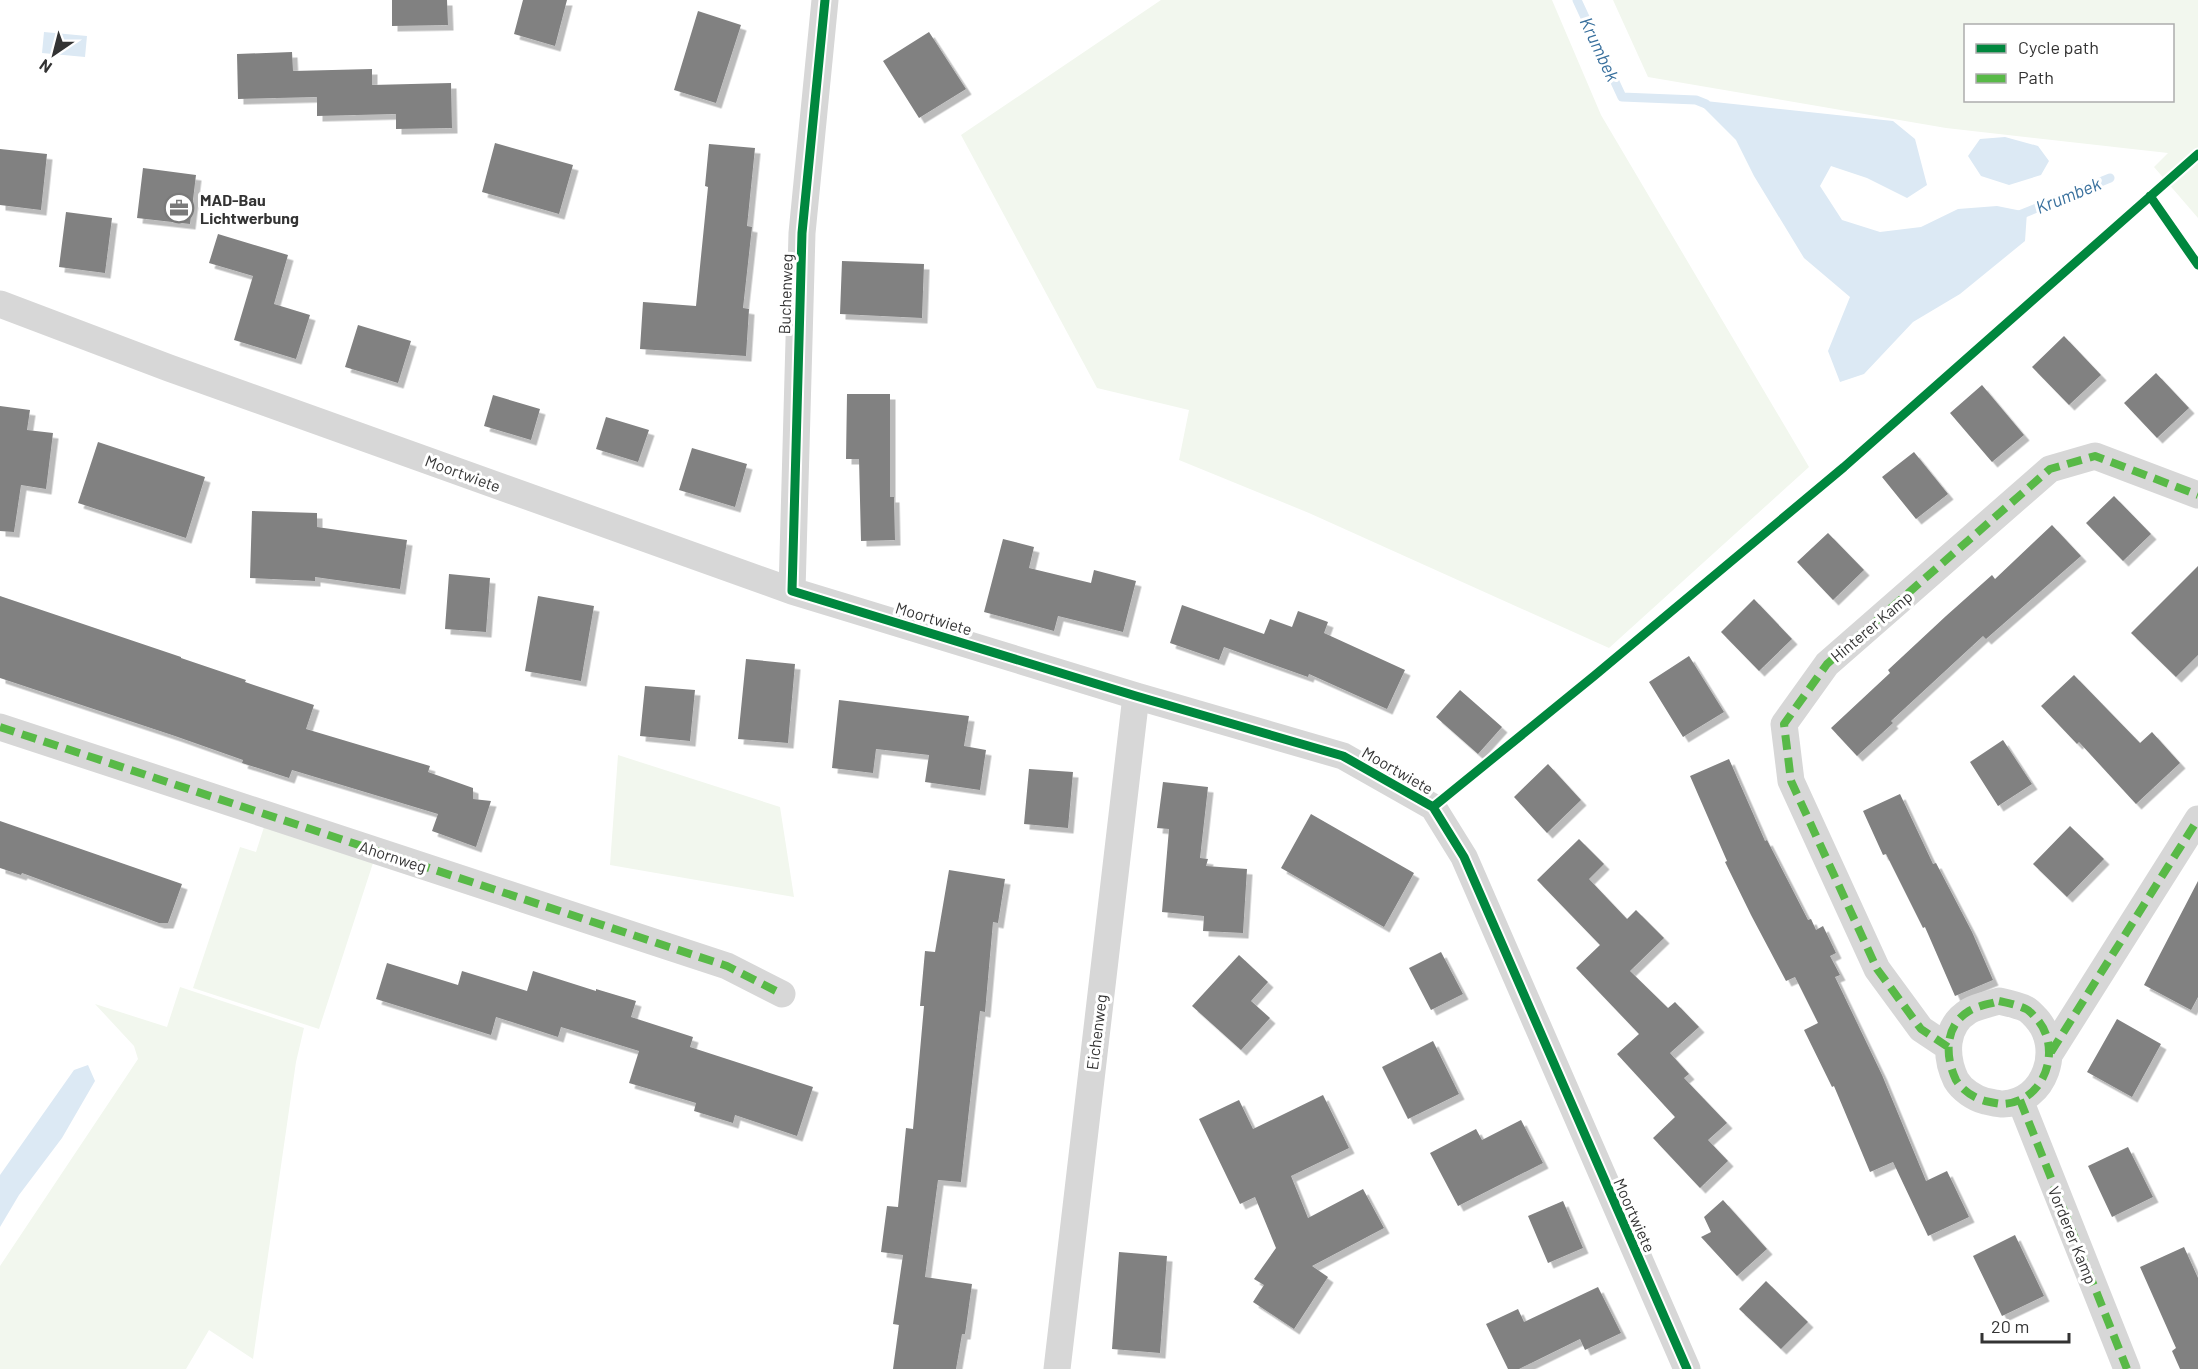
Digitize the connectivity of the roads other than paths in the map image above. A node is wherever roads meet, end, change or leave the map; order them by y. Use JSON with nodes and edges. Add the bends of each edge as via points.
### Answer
{"nodes":[{"id":1,"x":825,"y":0,"type":"edge"},
{"id":2,"x":0,"y":304,"type":"edge"},
{"id":3,"x":2198,"y":495,"type":"edge"},
{"id":4,"x":792,"y":591,"type":"junction"},
{"id":5,"x":1136,"y":696,"type":"junction"},
{"id":6,"x":0,"y":727,"type":"edge"},
{"id":7,"x":2198,"y":819,"type":"edge"},
{"id":8,"x":782,"y":994,"type":"dead end"},
{"id":9,"x":1948,"y":1047,"type":"junction"},
{"id":10,"x":2051,"y":1052,"type":"junction"},
{"id":11,"x":2020,"y":1100,"type":"junction"},
{"id":12,"x":1057,"y":1369,"type":"edge"},
{"id":13,"x":1687,"y":1369,"type":"edge"},
{"id":14,"x":2127,"y":1369,"type":"edge"}],
"edges":[{"from":1,"to":4,"type":"street","name":"Buchenweg","via":[[802,233]]},
{"from":2,"to":4,"type":"street","name":"Moortwiete"},
{"from":3,"to":9,"type":"street","name":"Hinterer Kamp","via":[[2095,456],[2050,469],[1827,664],[1784,724],[1791,781],[1876,969],[1921,1029]]},
{"from":4,"to":5,"type":"street","name":"Moortwiete"},
{"from":5,"to":12,"type":"street","name":"Eichenweg"},
{"from":5,"to":13,"type":"street","name":"Moortwiete","via":[[1343,756],[1433,807],[1464,857]]},
{"from":6,"to":8,"type":"street","name":"Ahornweg","via":[[727,966]]},
{"from":7,"to":10,"type":"street"},
{"from":9,"to":10,"type":"street","via":[[1952,1028],[1969,1011],[1999,1001],[2027,1009],[2043,1027]]},
{"from":9,"to":11,"type":"street","via":[[1949,1066],[1959,1085],[1977,1099],[2002,1104]]},
{"from":10,"to":11,"type":"street","via":[[2047,1073],[2034,1091]]},
{"from":11,"to":14,"type":"street","name":"Vorderer Kamp"}]}
